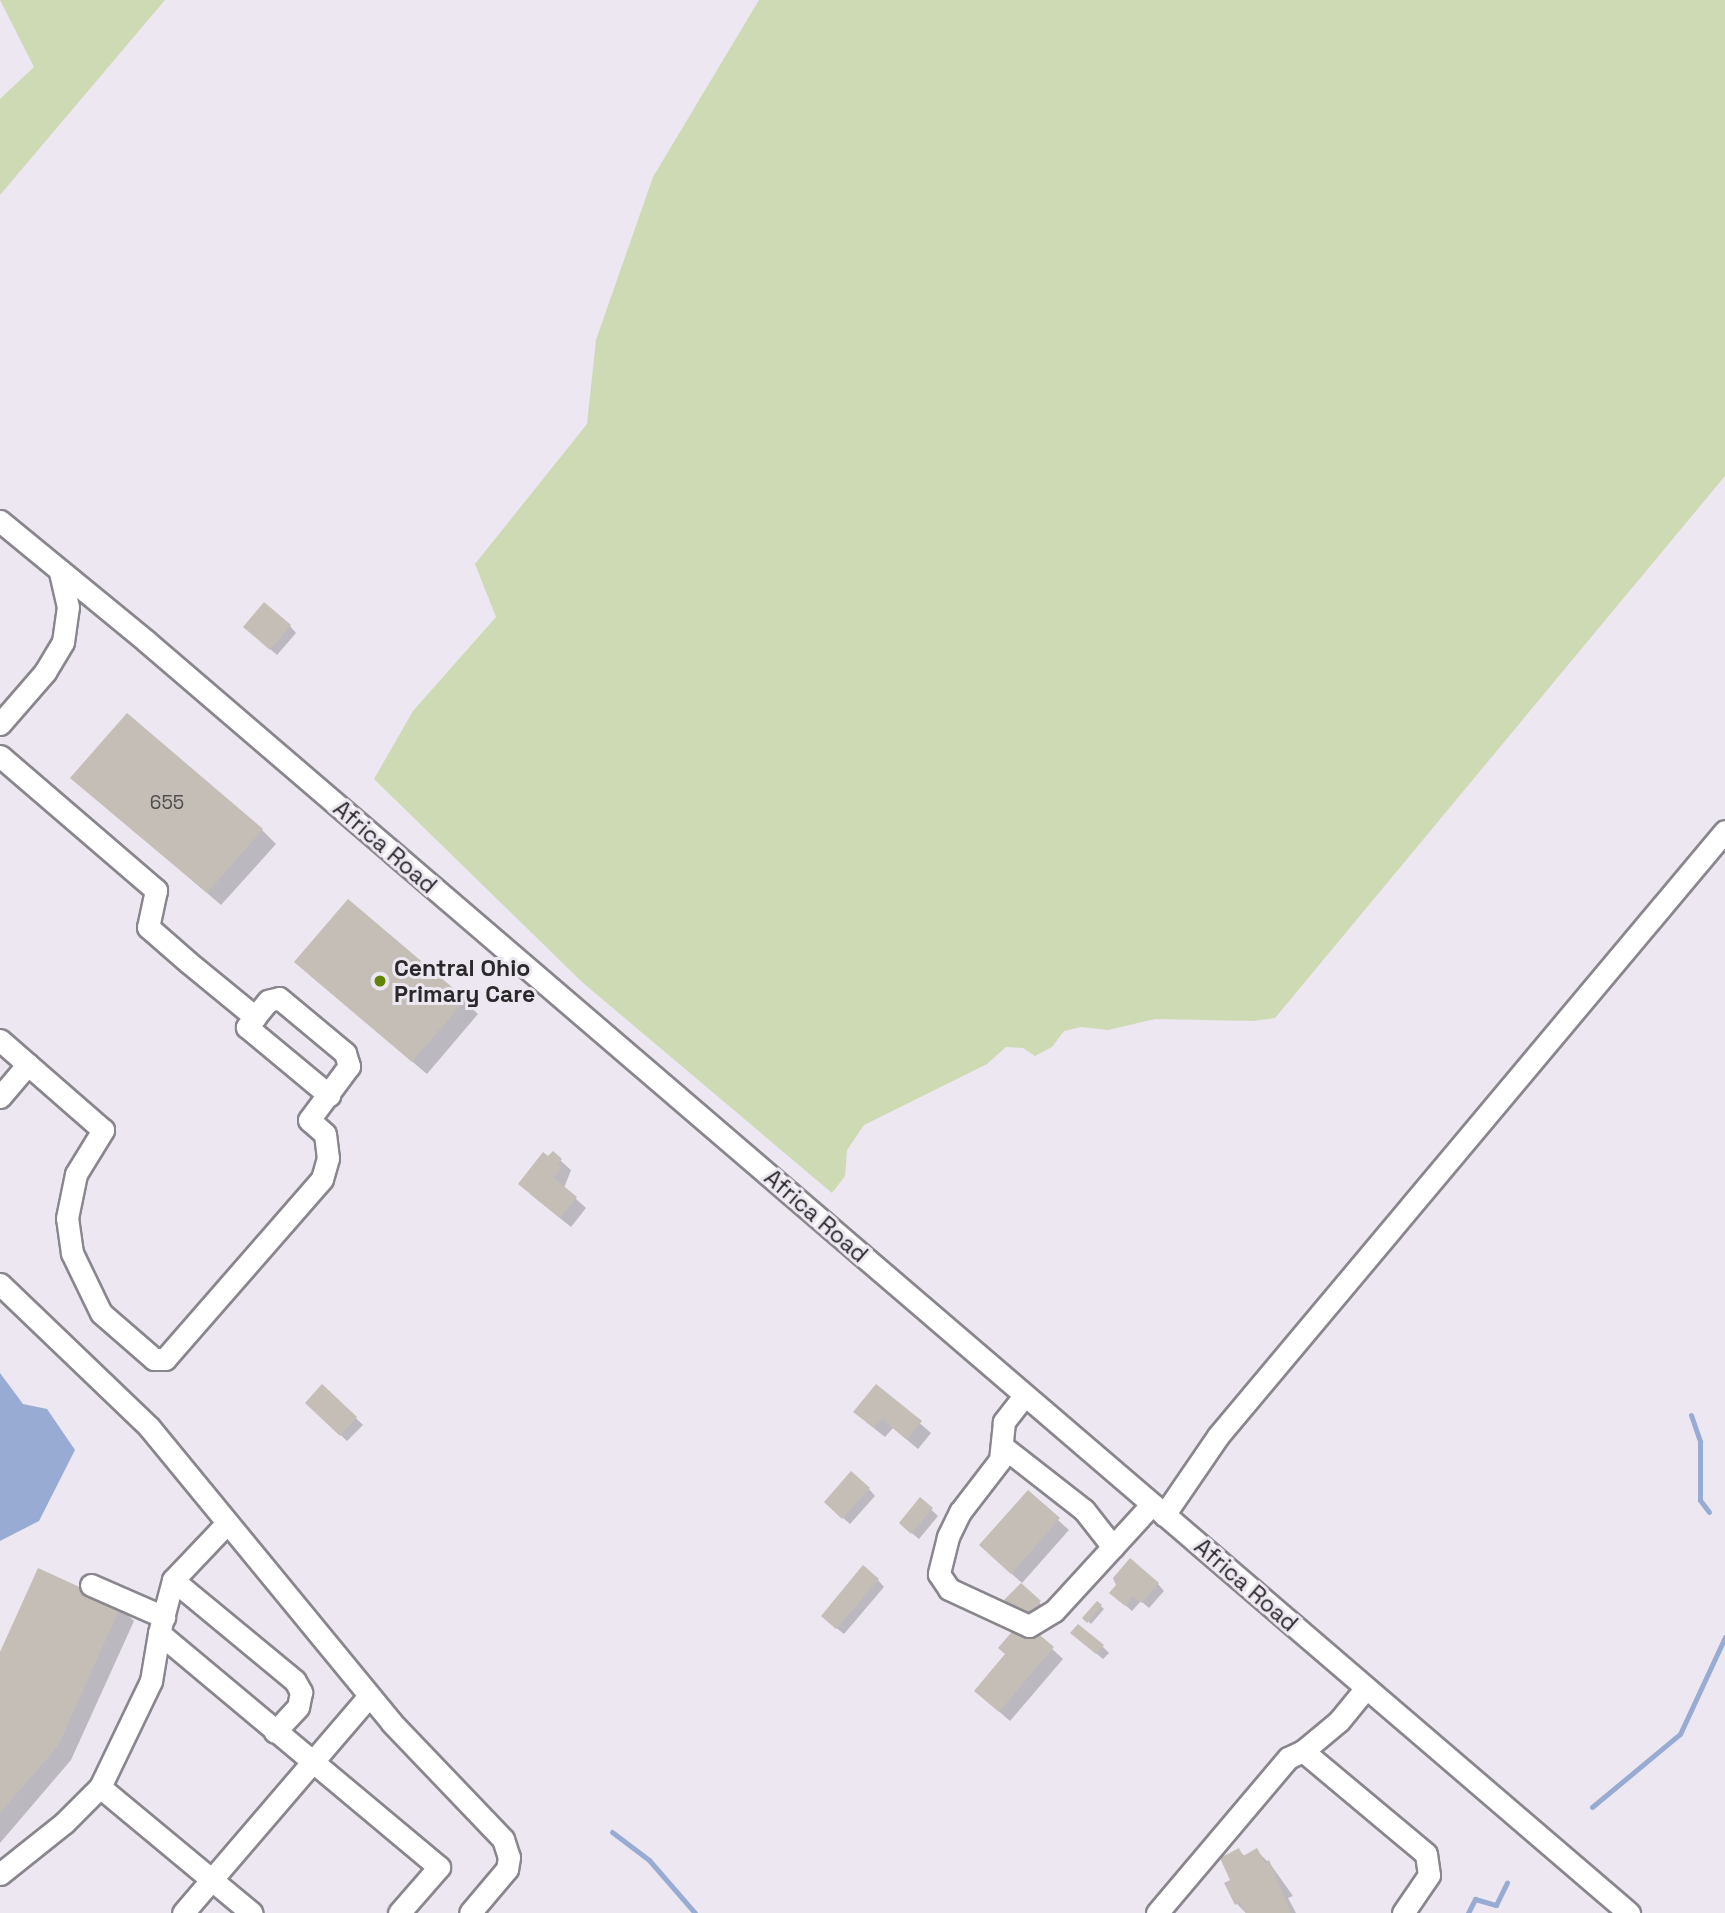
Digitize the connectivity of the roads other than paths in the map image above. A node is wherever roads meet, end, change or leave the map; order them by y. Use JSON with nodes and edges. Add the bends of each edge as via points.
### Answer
{"nodes":[{"id":1,"x":0,"y":522,"type":"edge"},
{"id":2,"x":60,"y":571,"type":"junction"},
{"id":3,"x":0,"y":724,"type":"edge"},
{"id":4,"x":0,"y":756,"type":"edge"},
{"id":5,"x":1725,"y":831,"type":"edge"},
{"id":6,"x":255,"y":1017,"type":"junction"},
{"id":7,"x":0,"y":1040,"type":"edge"},
{"id":8,"x":28,"y":1064,"type":"junction"},
{"id":9,"x":329,"y":1095,"type":"junction"},
{"id":10,"x":0,"y":1097,"type":"edge"},
{"id":11,"x":1,"y":1284,"type":"edge"},
{"id":12,"x":1024,"y":1396,"type":"junction"},
{"id":13,"x":1002,"y":1446,"type":"junction"},
{"id":14,"x":1158,"y":1509,"type":"junction"},
{"id":15,"x":227,"y":1524,"type":"junction"},
{"id":16,"x":1113,"y":1547,"type":"junction"},
{"id":17,"x":173,"y":1580,"type":"junction"},
{"id":18,"x":91,"y":1585,"type":"dead end"},
{"id":19,"x":161,"y":1625,"type":"junction"},
{"id":20,"x":1366,"y":1688,"type":"junction"},
{"id":21,"x":369,"y":1696,"type":"junction"},
{"id":22,"x":275,"y":1732,"type":"junction"},
{"id":23,"x":1303,"y":1751,"type":"junction"},
{"id":24,"x":310,"y":1762,"type":"junction"},
{"id":25,"x":100,"y":1787,"type":"junction"},
{"id":26,"x":0,"y":1874,"type":"edge"},
{"id":27,"x":211,"y":1879,"type":"junction"},
{"id":28,"x":183,"y":1913,"type":"edge"},
{"id":29,"x":252,"y":1913,"type":"edge"},
{"id":30,"x":399,"y":1913,"type":"edge"},
{"id":31,"x":470,"y":1913,"type":"edge"},
{"id":32,"x":1157,"y":1913,"type":"edge"},
{"id":33,"x":1403,"y":1913,"type":"edge"},
{"id":34,"x":1629,"y":1913,"type":"edge"}],
"edges":[{"from":1,"to":2,"type":"street","name":"Africa Road"},
{"from":2,"to":3,"type":"street","via":[[68,607],[63,642],[45,672]]},
{"from":2,"to":12,"type":"street","name":"Africa Road"},
{"from":4,"to":6,"type":"street","via":[[156,890],[148,927]]},
{"from":5,"to":14,"type":"street"},
{"from":6,"to":9,"type":"street","via":[[247,1027]]},
{"from":6,"to":9,"type":"street","via":[[268,1001],[279,998],[345,1053],[349,1066]]},
{"from":7,"to":8,"type":"street"},
{"from":8,"to":9,"type":"street","via":[[103,1130],[76,1174],[67,1218],[72,1253],[101,1312],[153,1359],[165,1359],[322,1180],[328,1158],[325,1134],[309,1120]]},
{"from":8,"to":10,"type":"street"},
{"from":11,"to":15,"type":"street","via":[[149,1427]]},
{"from":12,"to":13,"type":"street","via":[[1004,1422]]},
{"from":12,"to":14,"type":"street","name":"Africa Road"},
{"from":13,"to":16,"type":"street","via":[[1084,1510]]},
{"from":13,"to":16,"type":"street","via":[[1000,1461],[960,1512],[948,1537],[939,1574],[948,1589],[1029,1626],[1054,1611]]},
{"from":14,"to":16,"type":"street"},
{"from":14,"to":20,"type":"street","name":"Africa Road"},
{"from":15,"to":17,"type":"street"},
{"from":15,"to":21,"type":"street"},
{"from":17,"to":19,"type":"street"},
{"from":17,"to":22,"type":"street","via":[[295,1681],[301,1692],[298,1707]]},
{"from":18,"to":19,"type":"street"},
{"from":19,"to":22,"type":"street"},
{"from":19,"to":25,"type":"street","via":[[151,1681]]},
{"from":20,"to":23,"type":"street","via":[[1339,1721]]},
{"from":20,"to":34,"type":"street","name":"Africa Road"},
{"from":21,"to":24,"type":"street"},
{"from":21,"to":31,"type":"street","via":[[503,1839],[509,1857],[507,1869]]},
{"from":22,"to":24,"type":"street"},
{"from":23,"to":32,"type":"street","via":[[1288,1758]]},
{"from":23,"to":33,"type":"street","via":[[1426,1854],[1429,1875]]},
{"from":24,"to":27,"type":"street"},
{"from":24,"to":30,"type":"street","via":[[439,1867]]},
{"from":25,"to":26,"type":"street","via":[[64,1823]]},
{"from":25,"to":27,"type":"street"},
{"from":27,"to":28,"type":"street"},
{"from":27,"to":29,"type":"street"}]}
